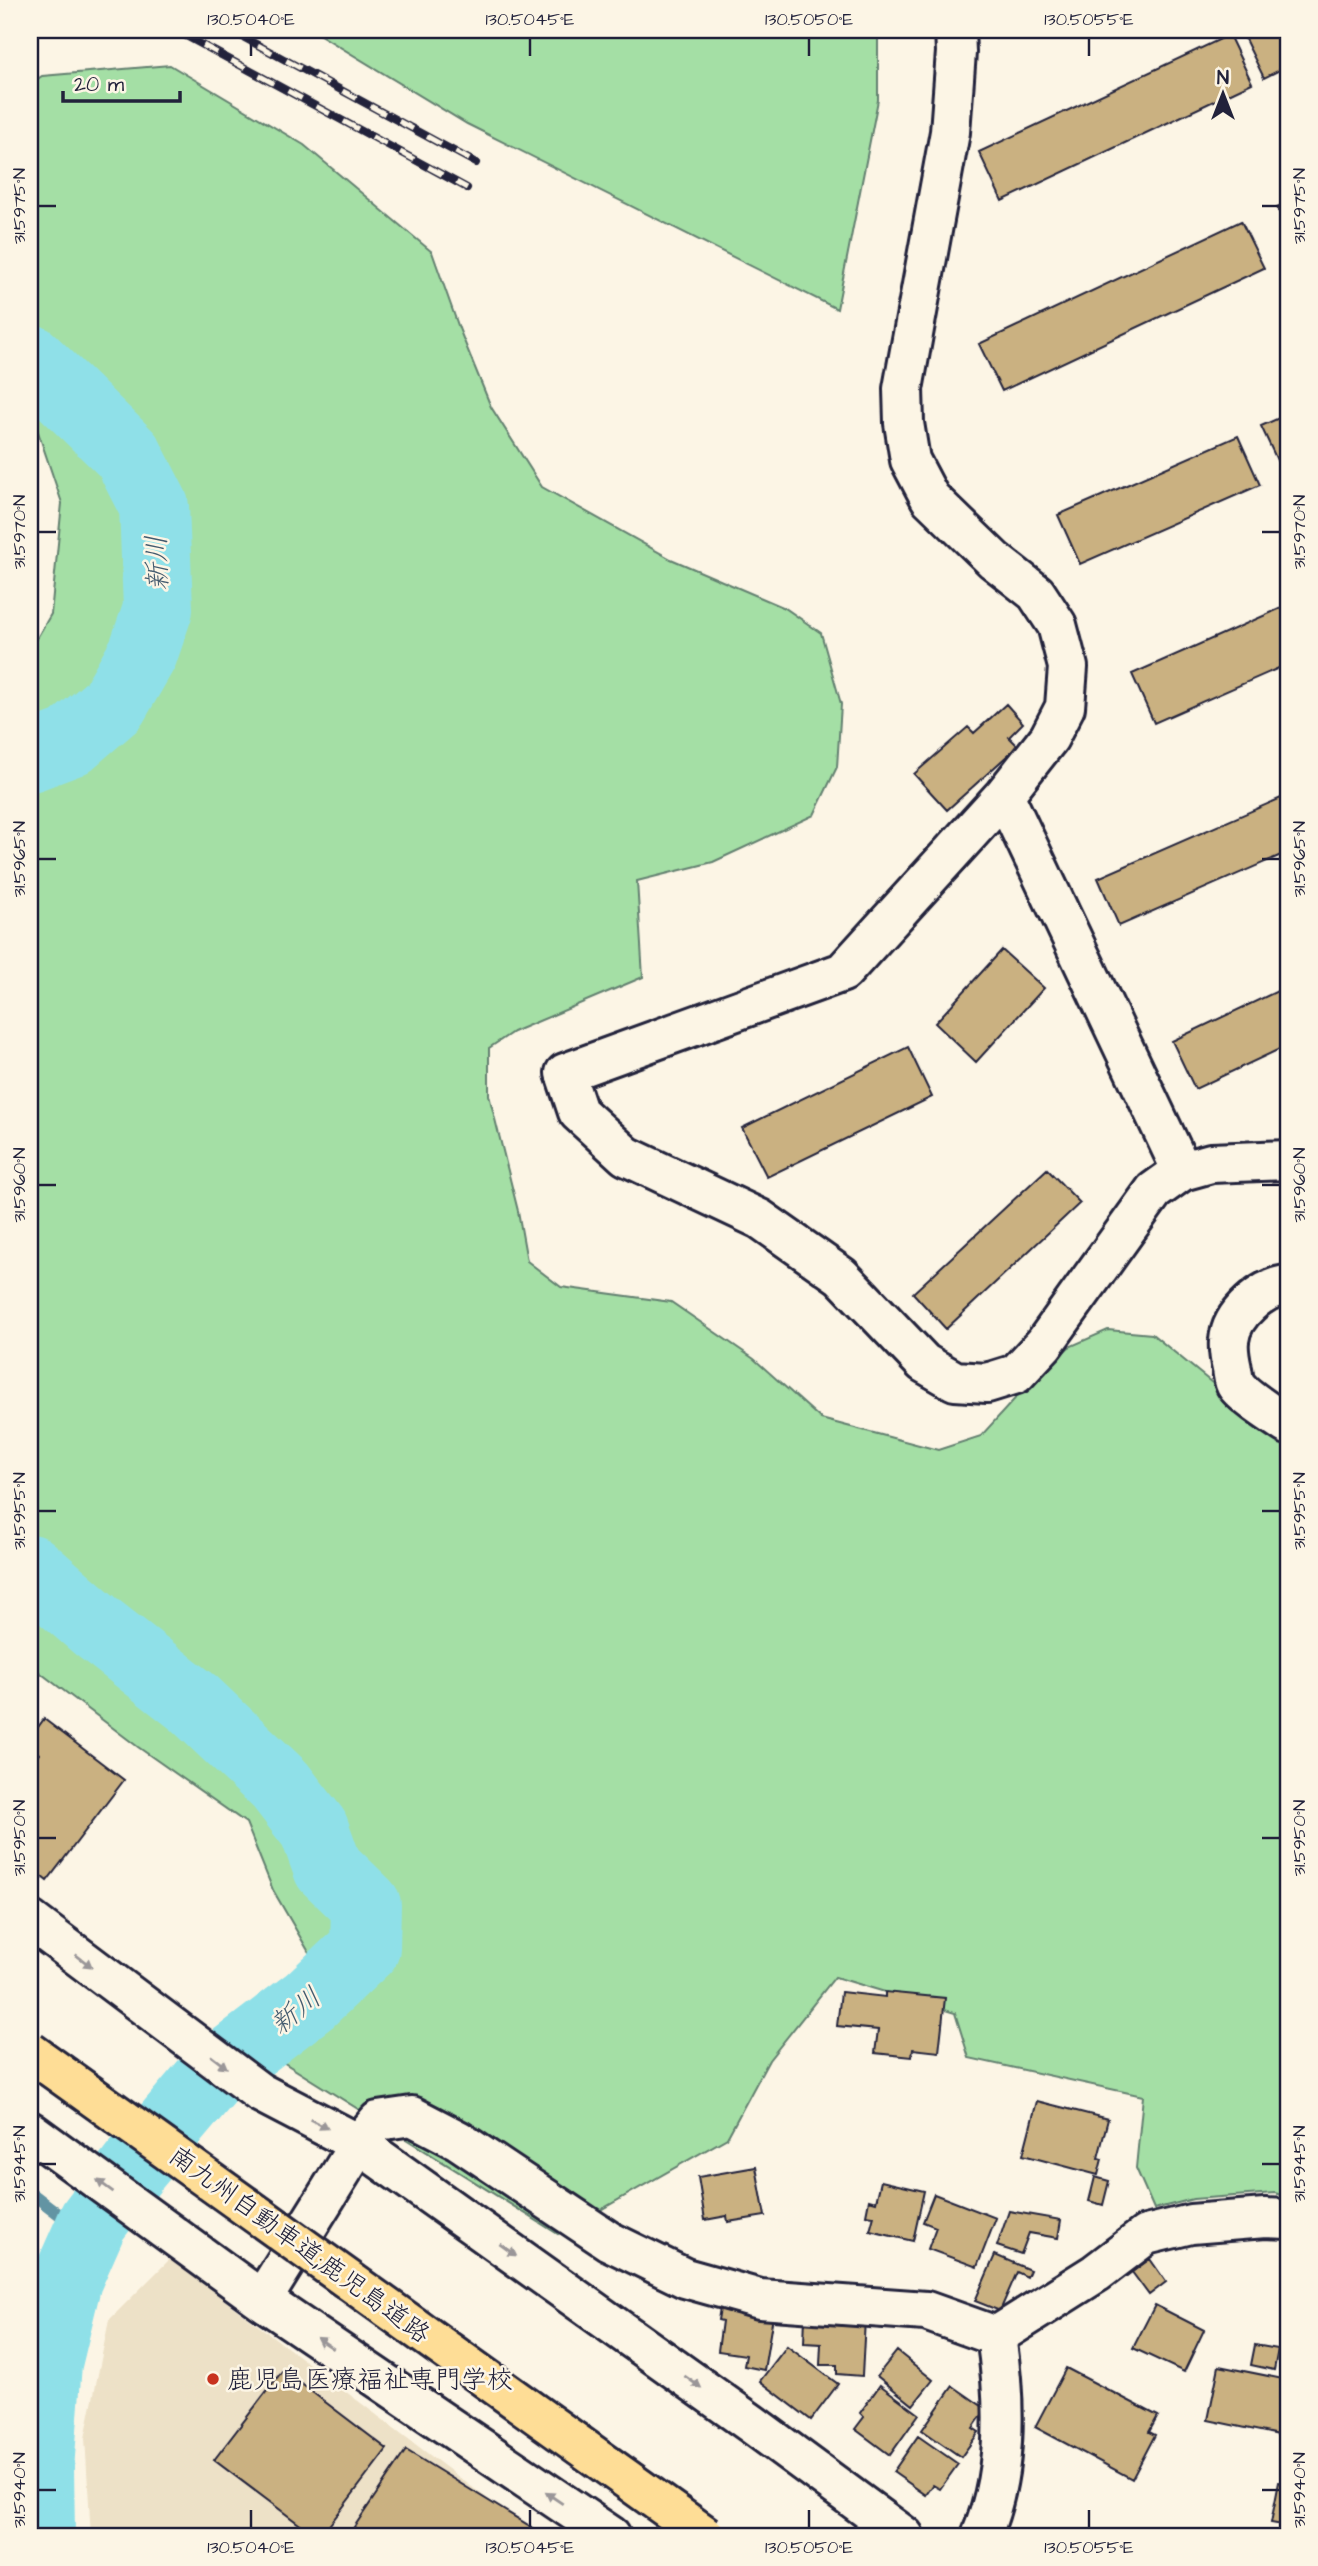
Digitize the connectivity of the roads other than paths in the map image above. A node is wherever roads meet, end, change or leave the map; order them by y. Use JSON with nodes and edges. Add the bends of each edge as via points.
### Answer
{"nodes":[{"id":1,"x":955,"y":30,"type":"edge"},
{"id":2,"x":1004,"y":795,"type":"junction"},
{"id":3,"x":1288,"y":1160,"type":"edge"},
{"id":4,"x":1181,"y":1171,"type":"junction"},
{"id":5,"x":1288,"y":1285,"type":"edge"},
{"id":6,"x":1288,"y":1425,"type":"edge"},
{"id":7,"x":30,"y":1920,"type":"edge"},
{"id":8,"x":30,"y":2052,"type":"edge"},
{"id":9,"x":30,"y":2132,"type":"edge"},
{"id":10,"x":359,"y":2144,"type":"junction"},
{"id":11,"x":1288,"y":2219,"type":"edge"},
{"id":12,"x":262,"y":2300,"type":"junction"},
{"id":13,"x":996,"y":2336,"type":"junction"},
{"id":14,"x":611,"y":2536,"type":"edge"},
{"id":15,"x":706,"y":2536,"type":"edge"},
{"id":16,"x":904,"y":2536,"type":"edge"},
{"id":17,"x":981,"y":2536,"type":"edge"}],
"edges":[{"from":1,"to":2,"type":"street","via":[[950,132],[908,357],[904,422],[910,460],[930,498],[1036,593],[1058,625],[1068,667],[1065,707],[1049,738]]},
{"from":2,"to":4,"type":"street"},
{"from":2,"to":4,"type":"street","via":[[843,972],[565,1073],[578,1112],[626,1156],[760,1219],[841,1276],[925,1363],[955,1381],[987,1383],[1016,1374],[1044,1344],[1154,1191]]},
{"from":3,"to":4,"type":"street","via":[[1210,1163]]},
{"from":5,"to":6,"type":"street","via":[[1274,1286],[1250,1304],[1228,1340],[1236,1385]]},
{"from":7,"to":10,"type":"street","one_way":true,"via":[[258,2092]]},
{"from":8,"to":15,"type":"highway","name":"南九州自動車道;鹿児島道路","bridge":true},
{"from":12,"to":9,"type":"street","one_way":true},
{"from":10,"to":12,"type":"street"},
{"from":10,"to":13,"type":"street","via":[[377,2121],[412,2116],[458,2140],[609,2241],[685,2278],[760,2299],[926,2311]]},
{"from":10,"to":16,"type":"street","one_way":true},
{"from":11,"to":13,"type":"street","via":[[1191,2224],[1146,2235],[1096,2273]]},
{"from":14,"to":12,"type":"street","one_way":true},
{"from":13,"to":17,"type":"street","via":[[1003,2386],[1002,2434],[998,2478]]}]}
